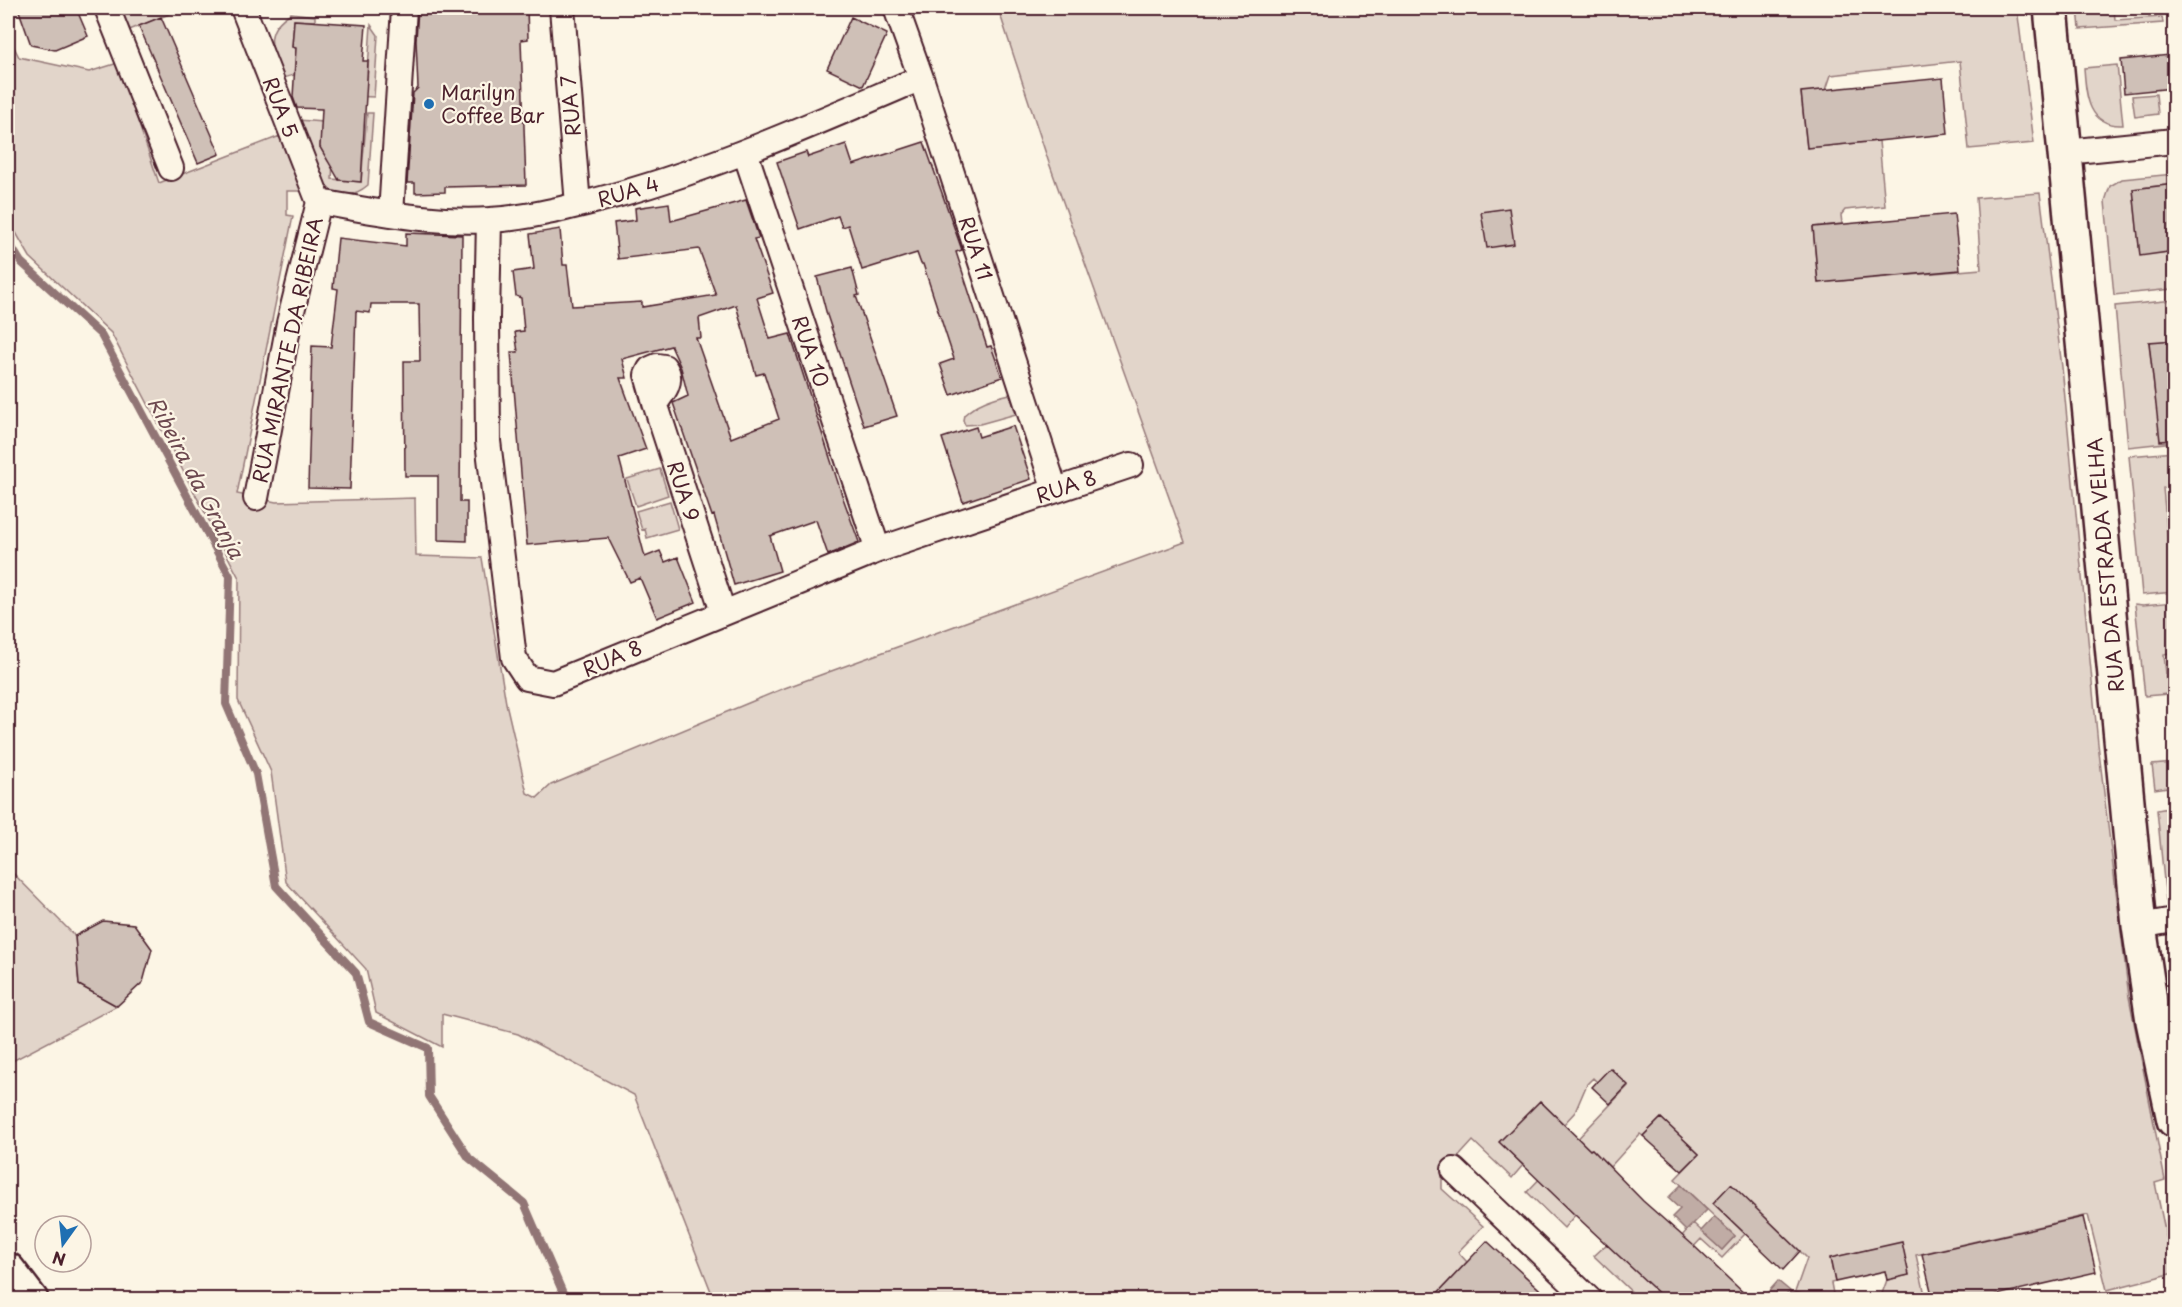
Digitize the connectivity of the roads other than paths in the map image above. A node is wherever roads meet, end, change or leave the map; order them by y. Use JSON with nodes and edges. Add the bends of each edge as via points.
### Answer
{"nodes":[{"id":1,"x":107,"y":8,"type":"edge"},
{"id":2,"x":404,"y":8,"type":"edge"},
{"id":3,"x":562,"y":8,"type":"edge"},
{"id":4,"x":896,"y":8,"type":"edge"},
{"id":5,"x":2051,"y":8,"type":"edge"},
{"id":6,"x":248,"y":9,"type":"edge"},
{"id":7,"x":921,"y":78,"type":"junction"},
{"id":8,"x":2175,"y":141,"type":"edge"},
{"id":9,"x":745,"y":152,"type":"junction"},
{"id":10,"x":2066,"y":152,"type":"junction"},
{"id":11,"x":171,"y":168,"type":"dead end"},
{"id":12,"x":319,"y":202,"type":"junction"},
{"id":13,"x":578,"y":205,"type":"junction"},
{"id":14,"x":390,"y":214,"type":"junction"},
{"id":15,"x":489,"y":220,"type":"junction"},
{"id":16,"x":650,"y":369,"type":"dead end"},
{"id":17,"x":1131,"y":465,"type":"dead end"},
{"id":18,"x":1055,"y":490,"type":"junction"},
{"id":19,"x":256,"y":498,"type":"dead end"},
{"id":20,"x":878,"y":550,"type":"junction"},
{"id":21,"x":723,"y":612,"type":"junction"},
{"id":22,"x":2175,"y":920,"type":"edge"},
{"id":23,"x":2139,"y":926,"type":"junction"},
{"id":24,"x":2175,"y":1120,"type":"edge"},
{"id":25,"x":1454,"y":1170,"type":"dead end"},
{"id":26,"x":8,"y":1270,"type":"edge"},
{"id":27,"x":31,"y":1299,"type":"edge"},
{"id":28,"x":1590,"y":1299,"type":"edge"}],
"edges":[{"from":1,"to":11,"type":"street"},
{"from":2,"to":14,"type":"street"},
{"from":3,"to":13,"type":"street","name":"RUA 7"},
{"from":4,"to":7,"type":"street","name":"RUA 11"},
{"from":5,"to":10,"type":"street","name":"RUA DA ESTRADA VELHA"},
{"from":6,"to":12,"type":"street","name":"RUA 5"},
{"from":7,"to":9,"type":"street","name":"RUA 4"},
{"from":7,"to":18,"type":"street","name":"RUA 11"},
{"from":8,"to":10,"type":"street"},
{"from":9,"to":13,"type":"street","name":"RUA 4","via":[[640,189]]},
{"from":9,"to":20,"type":"street","name":"RUA 10"},
{"from":10,"to":23,"type":"street","name":"RUA DA ESTRADA VELHA"},
{"from":12,"to":14,"type":"street","name":"RUA 4"},
{"from":12,"to":19,"type":"street","name":"RUA MIRANTE DA RIBEIRA","via":[[289,323]]},
{"from":13,"to":15,"type":"street","name":"RUA 4"},
{"from":14,"to":15,"type":"street","name":"RUA 4"},
{"from":15,"to":21,"type":"street","name":"RUA 8","via":[[488,441],[514,658],[527,678],[553,683]]},
{"from":16,"to":21,"type":"street","name":"RUA 9","via":[[647,375],[655,403]]},
{"from":17,"to":18,"type":"street","name":"RUA 8"},
{"from":18,"to":20,"type":"street","name":"RUA 8"},
{"from":20,"to":21,"type":"street","name":"RUA 8"},
{"from":22,"to":23,"type":"street"},
{"from":23,"to":24,"type":"street","name":"RUA DA ESTRADA VELHA","via":[[2153,1021]]},
{"from":25,"to":28,"type":"street"},
{"from":26,"to":27,"type":"street"}]}
